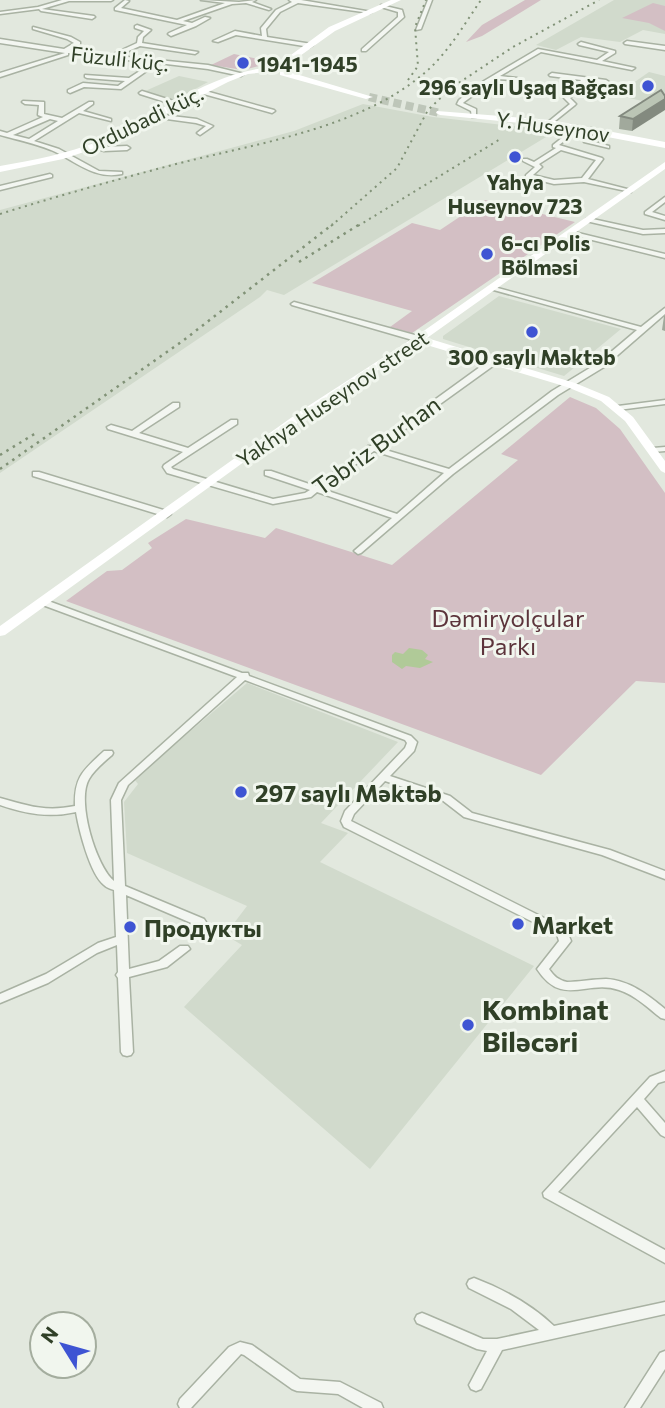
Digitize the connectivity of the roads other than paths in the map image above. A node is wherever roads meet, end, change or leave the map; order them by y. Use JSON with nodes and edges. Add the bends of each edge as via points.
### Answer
{"nodes":[{"id":1,"x":69,"y":0,"type":"edge"},
{"id":2,"x":111,"y":0,"type":"edge"},
{"id":3,"x":118,"y":0,"type":"edge"},
{"id":4,"x":129,"y":0,"type":"edge"},
{"id":5,"x":203,"y":0,"type":"edge"},
{"id":6,"x":430,"y":0,"type":"edge"},
{"id":7,"x":251,"y":1,"type":"edge"},
{"id":8,"x":294,"y":1,"type":"edge"},
{"id":9,"x":233,"y":2,"type":"junction"},
{"id":10,"x":390,"y":2,"type":"edge"},
{"id":11,"x":38,"y":8,"type":"junction"},
{"id":12,"x":269,"y":9,"type":"dead end"},
{"id":13,"x":370,"y":12,"type":"junction"},
{"id":14,"x":0,"y":13,"type":"edge"},
{"id":15,"x":76,"y":16,"type":"junction"},
{"id":16,"x":92,"y":17,"type":"dead end"},
{"id":17,"x":207,"y":18,"type":"dead end"},
{"id":18,"x":179,"y":21,"type":"junction"},
{"id":19,"x":65,"y":22,"type":"dead end"},
{"id":20,"x":194,"y":24,"type":"junction"},
{"id":21,"x":137,"y":27,"type":"dead end"},
{"id":22,"x":35,"y":28,"type":"dead end"},
{"id":23,"x":418,"y":29,"type":"dead end"},
{"id":24,"x":81,"y":31,"type":"dead end"},
{"id":25,"x":171,"y":34,"type":"dead end"},
{"id":26,"x":265,"y":36,"type":"junction"},
{"id":27,"x":69,"y":38,"type":"junction"},
{"id":28,"x":0,"y":41,"type":"edge"},
{"id":29,"x":216,"y":41,"type":"dead end"},
{"id":30,"x":627,"y":43,"type":"dead end"},
{"id":31,"x":139,"y":44,"type":"junction"},
{"id":32,"x":581,"y":44,"type":"dead end"},
{"id":33,"x":310,"y":45,"type":"junction"},
{"id":34,"x":101,"y":47,"type":"dead end"},
{"id":35,"x":152,"y":47,"type":"junction"},
{"id":36,"x":665,"y":48,"type":"edge"},
{"id":37,"x":364,"y":50,"type":"dead end"},
{"id":38,"x":67,"y":52,"type":"junction"},
{"id":39,"x":195,"y":52,"type":"dead end"},
{"id":40,"x":143,"y":53,"type":"dead end"},
{"id":41,"x":95,"y":55,"type":"junction"},
{"id":42,"x":113,"y":56,"type":"junction"},
{"id":43,"x":130,"y":58,"type":"junction"},
{"id":44,"x":158,"y":61,"type":"junction"},
{"id":45,"x":598,"y":61,"type":"junction"},
{"id":46,"x":118,"y":65,"type":"dead end"},
{"id":47,"x":632,"y":68,"type":"dead end"},
{"id":48,"x":282,"y":70,"type":"junction"},
{"id":49,"x":241,"y":74,"type":"junction"},
{"id":50,"x":0,"y":75,"type":"edge"},
{"id":51,"x":552,"y":75,"type":"dead end"},
{"id":52,"x":87,"y":76,"type":"dead end"},
{"id":53,"x":496,"y":76,"type":"junction"},
{"id":54,"x":515,"y":79,"type":"dead end"},
{"id":55,"x":586,"y":79,"type":"junction"},
{"id":56,"x":130,"y":80,"type":"junction"},
{"id":57,"x":606,"y":82,"type":"dead end"},
{"id":58,"x":70,"y":91,"type":"dead end"},
{"id":59,"x":202,"y":92,"type":"junction"},
{"id":60,"x":142,"y":93,"type":"dead end"},
{"id":61,"x":369,"y":97,"type":"tunnel mouth"},
{"id":62,"x":25,"y":102,"type":"dead end"},
{"id":63,"x":91,"y":103,"type":"dead end"},
{"id":64,"x":178,"y":104,"type":"junction"},
{"id":65,"x":78,"y":111,"type":"junction"},
{"id":66,"x":272,"y":111,"type":"dead end"},
{"id":67,"x":440,"y":113,"type":"tunnel mouth"},
{"id":68,"x":474,"y":116,"type":"junction"},
{"id":69,"x":49,"y":117,"type":"junction"},
{"id":70,"x":154,"y":117,"type":"junction"},
{"id":71,"x":62,"y":120,"type":"junction"},
{"id":72,"x":109,"y":120,"type":"dead end"},
{"id":73,"x":550,"y":122,"type":"junction"},
{"id":74,"x":579,"y":127,"type":"junction"},
{"id":75,"x":593,"y":130,"type":"junction"},
{"id":76,"x":200,"y":133,"type":"dead end"},
{"id":77,"x":3,"y":134,"type":"edge"},
{"id":78,"x":28,"y":142,"type":"junction"},
{"id":79,"x":665,"y":145,"type":"edge"},
{"id":80,"x":94,"y":146,"type":"junction"},
{"id":81,"x":607,"y":147,"type":"dead end"},
{"id":82,"x":127,"y":148,"type":"dead end"},
{"id":83,"x":559,"y":149,"type":"junction"},
{"id":84,"x":67,"y":155,"type":"junction"},
{"id":85,"x":525,"y":160,"type":"dead end"},
{"id":86,"x":537,"y":163,"type":"junction"},
{"id":87,"x":665,"y":164,"type":"edge"},
{"id":88,"x":0,"y":169,"type":"edge"},
{"id":89,"x":120,"y":173,"type":"dead end"},
{"id":90,"x":50,"y":176,"type":"dead end"},
{"id":91,"x":583,"y":180,"type":"junction"},
{"id":92,"x":0,"y":188,"type":"edge"},
{"id":93,"x":629,"y":191,"type":"junction"},
{"id":94,"x":665,"y":198,"type":"edge"},
{"id":95,"x":665,"y":218,"type":"edge"},
{"id":96,"x":588,"y":220,"type":"junction"},
{"id":97,"x":665,"y":231,"type":"edge"},
{"id":98,"x":643,"y":232,"type":"junction"},
{"id":99,"x":570,"y":233,"type":"junction"},
{"id":100,"x":625,"y":246,"type":"junction"},
{"id":101,"x":665,"y":256,"type":"edge"},
{"id":102,"x":492,"y":288,"type":"junction"},
{"id":103,"x":294,"y":304,"type":"dead end"},
{"id":104,"x":665,"y":310,"type":"edge"},
{"id":105,"x":642,"y":329,"type":"junction"},
{"id":106,"x":419,"y":339,"type":"junction"},
{"id":107,"x":494,"y":361,"type":"junction"},
{"id":108,"x":571,"y":385,"type":"junction"},
{"id":109,"x":665,"y":402,"type":"edge"},
{"id":110,"x":176,"y":405,"type":"dead end"},
{"id":111,"x":618,"y":408,"type":"junction"},
{"id":112,"x":233,"y":422,"type":"dead end"},
{"id":113,"x":111,"y":427,"type":"dead end"},
{"id":114,"x":134,"y":433,"type":"junction"},
{"id":115,"x":371,"y":448,"type":"junction"},
{"id":116,"x":659,"y":450,"type":"edge"},
{"id":117,"x":189,"y":451,"type":"junction"},
{"id":118,"x":665,"y":469,"type":"edge"},
{"id":119,"x":450,"y":472,"type":"junction"},
{"id":120,"x":268,"y":473,"type":"dead end"},
{"id":121,"x":36,"y":474,"type":"dead end"},
{"id":122,"x":208,"y":484,"type":"junction"},
{"id":123,"x":316,"y":489,"type":"junction"},
{"id":124,"x":167,"y":514,"type":"junction"},
{"id":125,"x":398,"y":517,"type":"junction"},
{"id":126,"x":358,"y":551,"type":"dead end"},
{"id":127,"x":43,"y":602,"type":"junction"},
{"id":128,"x":0,"y":632,"type":"edge"},
{"id":129,"x":245,"y":676,"type":"junction"},
{"id":130,"x":107,"y":753,"type":"dead end"},
{"id":131,"x":383,"y":777,"type":"junction"},
{"id":132,"x":0,"y":801,"type":"edge"},
{"id":133,"x":79,"y":808,"type":"junction"},
{"id":134,"x":665,"y":875,"type":"edge"},
{"id":135,"x":119,"y":887,"type":"junction"},
{"id":136,"x":200,"y":922,"type":"dead end"},
{"id":137,"x":121,"y":940,"type":"junction"},
{"id":138,"x":184,"y":949,"type":"dead end"},
{"id":139,"x":122,"y":975,"type":"junction"},
{"id":140,"x":0,"y":999,"type":"edge"},
{"id":141,"x":665,"y":1015,"type":"edge"},
{"id":142,"x":127,"y":1052,"type":"dead end"},
{"id":143,"x":665,"y":1076,"type":"edge"},
{"id":144,"x":638,"y":1100,"type":"junction"},
{"id":145,"x":665,"y":1132,"type":"edge"},
{"id":146,"x":665,"y":1257,"type":"edge"},
{"id":147,"x":474,"y":1284,"type":"dead end"},
{"id":148,"x":665,"y":1308,"type":"edge"},
{"id":149,"x":422,"y":1319,"type":"dead end"},
{"id":150,"x":552,"y":1333,"type":"junction"},
{"id":151,"x":497,"y":1345,"type":"junction"},
{"id":152,"x":665,"y":1357,"type":"edge"},
{"id":153,"x":475,"y":1385,"type":"dead end"},
{"id":154,"x":185,"y":1404,"type":"dead end"},
{"id":155,"x":376,"y":1408,"type":"edge"},
{"id":156,"x":632,"y":1408,"type":"edge"}],
"edges":[{"from":1,"to":2,"type":"street"},
{"from":1,"to":11,"type":"street"},
{"from":3,"to":4,"type":"street"},
{"from":4,"to":18,"type":"street","via":[[117,9]]},
{"from":5,"to":9,"type":"street"},
{"from":6,"to":23,"type":"street"},
{"from":7,"to":9,"type":"street"},
{"from":7,"to":12,"type":"street"},
{"from":8,"to":13,"type":"street"},
{"from":8,"to":26,"type":"street","via":[[262,29]]},
{"from":9,"to":18,"type":"street"},
{"from":10,"to":13,"type":"main road"},
{"from":10,"to":37,"type":"street","via":[[401,17]]},
{"from":11,"to":14,"type":"street"},
{"from":11,"to":15,"type":"street"},
{"from":13,"to":33,"type":"main road"},
{"from":15,"to":16,"type":"street"},
{"from":15,"to":19,"type":"street"},
{"from":17,"to":20,"type":"street"},
{"from":18,"to":20,"type":"street"},
{"from":20,"to":25,"type":"street"},
{"from":21,"to":31,"type":"street","via":[[148,30]]},
{"from":22,"to":27,"type":"street"},
{"from":24,"to":27,"type":"street"},
{"from":26,"to":29,"type":"street","via":[[232,33]]},
{"from":26,"to":33,"type":"street"},
{"from":27,"to":38,"type":"street","via":[[78,44]]},
{"from":28,"to":38,"type":"street","name":"Füzuli küç."},
{"from":30,"to":36,"type":"street"},
{"from":31,"to":35,"type":"street"},
{"from":31,"to":42,"type":"street"},
{"from":32,"to":45,"type":"street","via":[[613,52]]},
{"from":33,"to":48,"type":"main road"},
{"from":34,"to":41,"type":"street"},
{"from":35,"to":39,"type":"street"},
{"from":35,"to":40,"type":"street"},
{"from":38,"to":41,"type":"street","name":"Füzuli küç."},
{"from":38,"to":50,"type":"street"},
{"from":41,"to":42,"type":"street","name":"Füzuli küç."},
{"from":42,"to":43,"type":"street","name":"Füzuli küç."},
{"from":43,"to":44,"type":"street","name":"Füzuli küç."},
{"from":43,"to":46,"type":"street"},
{"from":44,"to":49,"type":"street","name":"Füzuli küç."},
{"from":44,"to":56,"type":"street"},
{"from":45,"to":47,"type":"street"},
{"from":45,"to":53,"type":"street","via":[[540,50]]},
{"from":48,"to":49,"type":"main road","name":"Ordubadi küç."},
{"from":48,"to":61,"type":"main road"},
{"from":49,"to":59,"type":"main road","name":"Ordubadi küç."},
{"from":51,"to":55,"type":"street"},
{"from":52,"to":56,"type":"street"},
{"from":53,"to":54,"type":"street"},
{"from":53,"to":68,"type":"street","via":[[460,103],[474,110]]},
{"from":55,"to":57,"type":"street"},
{"from":55,"to":73,"type":"street","via":[[567,97],[573,104]]},
{"from":56,"to":58,"type":"street","via":[[119,88],[83,85]]},
{"from":59,"to":64,"type":"main road","name":"Ordubadi küç."},
{"from":59,"to":66,"type":"street"},
{"from":60,"to":64,"type":"street"},
{"from":62,"to":69,"type":"street","via":[[42,103],[40,114]]},
{"from":63,"to":65,"type":"street"},
{"from":64,"to":70,"type":"main road","name":"Ordubadi küç."},
{"from":65,"to":71,"type":"street"},
{"from":65,"to":72,"type":"street"},
{"from":67,"to":68,"type":"main road","name":"Y. Huseynov"},
{"from":68,"to":73,"type":"main road","name":"Y. Huseynov"},
{"from":69,"to":71,"type":"street"},
{"from":69,"to":77,"type":"street"},
{"from":70,"to":76,"type":"street","via":[[209,125]]},
{"from":70,"to":80,"type":"main road","name":"Ordubadi küç."},
{"from":71,"to":78,"type":"street"},
{"from":73,"to":74,"type":"main road","name":"Y. Huseynov"},
{"from":74,"to":75,"type":"main road","name":"Y. Huseynov"},
{"from":74,"to":83,"type":"street","via":[[556,145]]},
{"from":75,"to":79,"type":"main road","name":"Y. Huseynov"},
{"from":75,"to":81,"type":"street","via":[[586,141]]},
{"from":77,"to":78,"type":"street"},
{"from":78,"to":84,"type":"street"},
{"from":80,"to":82,"type":"street"},
{"from":80,"to":84,"type":"main road","name":"Ordubadi küç."},
{"from":83,"to":86,"type":"street"},
{"from":83,"to":91,"type":"street","via":[[600,159]]},
{"from":84,"to":88,"type":"main road","name":"Ordubadi küç."},
{"from":84,"to":89,"type":"street","via":[[105,175]]},
{"from":85,"to":86,"type":"street"},
{"from":86,"to":91,"type":"street","via":[[539,168],[528,176],[554,182]]},
{"from":87,"to":93,"type":"main road","name":"Yakhya Huseynov street"},
{"from":90,"to":92,"type":"street"},
{"from":91,"to":93,"type":"street"},
{"from":93,"to":96,"type":"main road","name":"Yakhya Huseynov street"},
{"from":94,"to":95,"type":"street","via":[[648,213]]},
{"from":96,"to":98,"type":"street"},
{"from":96,"to":99,"type":"main road","name":"Yakhya Huseynov street"},
{"from":97,"to":98,"type":"street"},
{"from":98,"to":100,"type":"street"},
{"from":99,"to":100,"type":"street"},
{"from":99,"to":102,"type":"main road","name":"Yakhya Huseynov street"},
{"from":100,"to":101,"type":"street"},
{"from":102,"to":105,"type":"street"},
{"from":102,"to":106,"type":"main road","name":"Yakhya Huseynov street"},
{"from":103,"to":106,"type":"street"},
{"from":104,"to":105,"type":"street"},
{"from":105,"to":108,"type":"street"},
{"from":106,"to":107,"type":"main road"},
{"from":106,"to":122,"type":"main road","name":"Yakhya Huseynov street","via":[[306,412]]},
{"from":107,"to":108,"type":"main road"},
{"from":107,"to":115,"type":"street","name":"Təbriz Burhan"},
{"from":108,"to":111,"type":"main road"},
{"from":108,"to":119,"type":"street"},
{"from":109,"to":111,"type":"street"},
{"from":110,"to":114,"type":"street"},
{"from":111,"to":116,"type":"main road"},
{"from":112,"to":117,"type":"street"},
{"from":113,"to":114,"type":"street"},
{"from":114,"to":117,"type":"street"},
{"from":115,"to":119,"type":"street"},
{"from":115,"to":123,"type":"street","name":"Təbriz Burhan"},
{"from":116,"to":118,"type":"main road"},
{"from":117,"to":122,"type":"street","name":"Təbriz Burhan","via":[[167,469]]},
{"from":119,"to":125,"type":"street"},
{"from":120,"to":123,"type":"street"},
{"from":121,"to":124,"type":"street"},
{"from":122,"to":123,"type":"street","name":"Təbriz Burhan","via":[[273,502],[300,498]]},
{"from":122,"to":124,"type":"main road","name":"Yakhya Huseynov street"},
{"from":123,"to":125,"type":"street"},
{"from":124,"to":127,"type":"main road","name":"Yakhya Huseynov street"},
{"from":125,"to":126,"type":"street"},
{"from":127,"to":128,"type":"main road","name":"Yakhya Huseynov street"},
{"from":127,"to":129,"type":"street"},
{"from":129,"to":131,"type":"street","via":[[408,738],[410,749]]},
{"from":129,"to":135,"type":"street","via":[[118,791]]},
{"from":130,"to":133,"type":"street","via":[[82,782]]},
{"from":131,"to":134,"type":"street","via":[[446,798],[468,815],[606,852]]},
{"from":131,"to":141,"type":"street","via":[[346,818],[348,825],[562,932],[565,941],[543,969],[552,982],[571,987],[611,983]]},
{"from":132,"to":133,"type":"street","via":[[54,814]]},
{"from":133,"to":135,"type":"street","via":[[99,874]]},
{"from":135,"to":136,"type":"street"},
{"from":135,"to":137,"type":"street"},
{"from":137,"to":139,"type":"street"},
{"from":137,"to":140,"type":"street","via":[[98,945],[49,978]]},
{"from":138,"to":139,"type":"street","via":[[163,964]]},
{"from":139,"to":142,"type":"street"},
{"from":143,"to":144,"type":"street","via":[[654,1080]]},
{"from":144,"to":145,"type":"street"},
{"from":144,"to":146,"type":"street","via":[[549,1193]]},
{"from":147,"to":150,"type":"street","via":[[535,1315]]},
{"from":148,"to":150,"type":"street"},
{"from":149,"to":151,"type":"street","via":[[482,1345]]},
{"from":150,"to":151,"type":"street"},
{"from":151,"to":153,"type":"street"},
{"from":152,"to":156,"type":"street"},
{"from":154,"to":155,"type":"street","via":[[240,1348],[297,1385],[340,1388]]}]}
